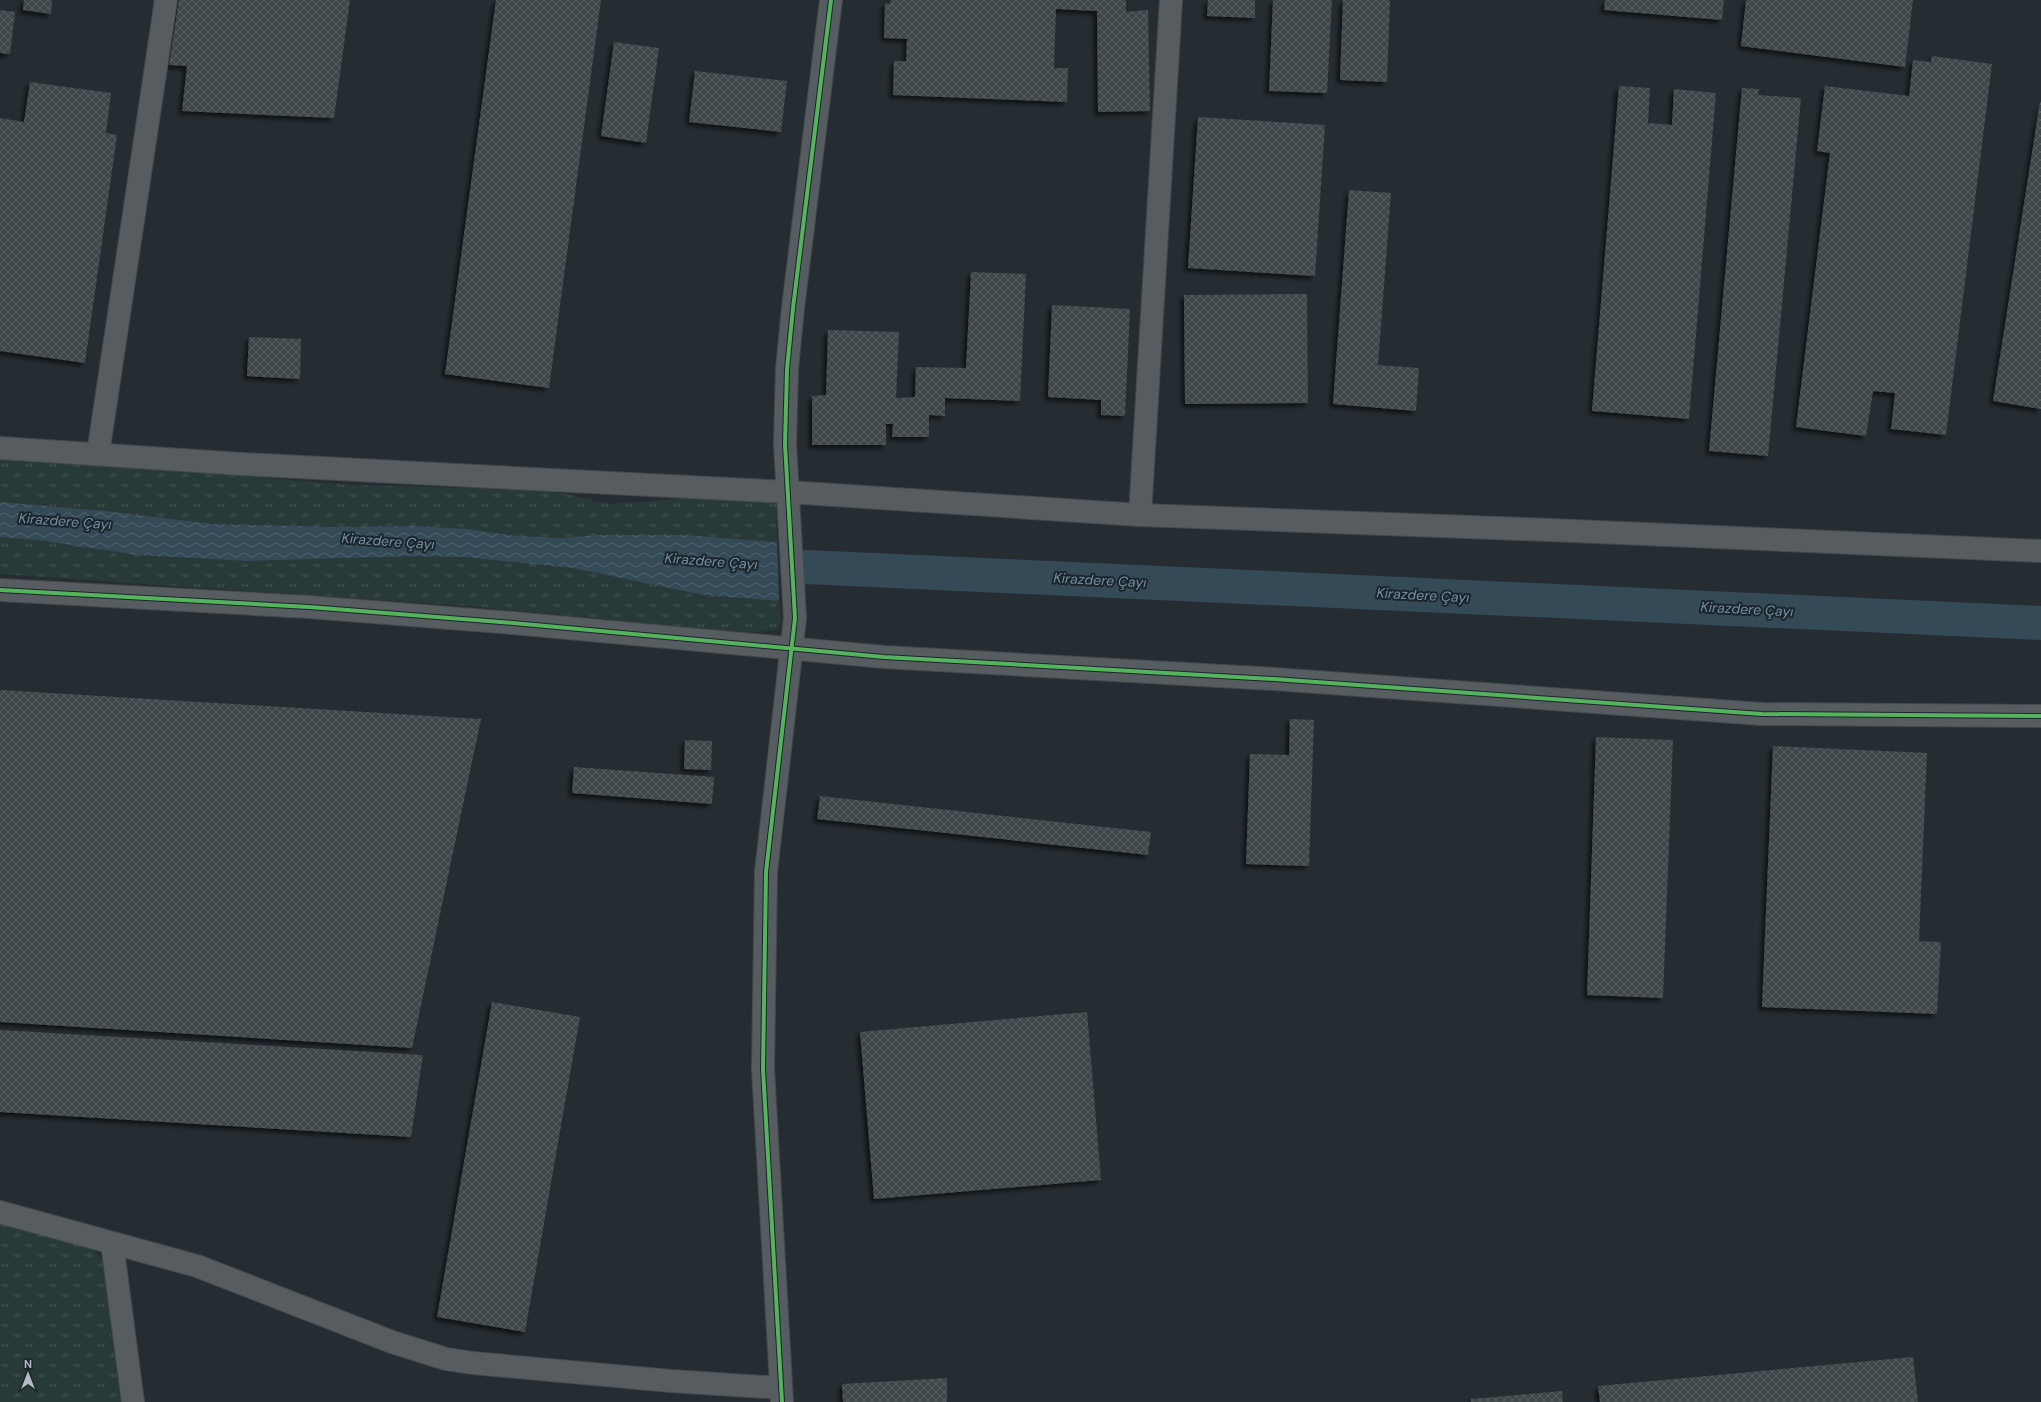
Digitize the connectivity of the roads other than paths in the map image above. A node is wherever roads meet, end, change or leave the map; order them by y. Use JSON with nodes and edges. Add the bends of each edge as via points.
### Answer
{"nodes":[{"id":1,"x":166,"y":0,"type":"edge"},
{"id":2,"x":831,"y":0,"type":"edge"},
{"id":3,"x":1171,"y":0,"type":"edge"},
{"id":4,"x":0,"y":448,"type":"edge"},
{"id":5,"x":98,"y":454,"type":"junction"},
{"id":6,"x":788,"y":492,"type":"junction"},
{"id":7,"x":1140,"y":515,"type":"junction"},
{"id":8,"x":2041,"y":552,"type":"edge"},
{"id":9,"x":0,"y":590,"type":"edge"},
{"id":10,"x":793,"y":649,"type":"junction"},
{"id":11,"x":2041,"y":716,"type":"edge"},
{"id":12,"x":0,"y":1212,"type":"edge"},
{"id":13,"x":112,"y":1243,"type":"junction"},
{"id":14,"x":782,"y":1395,"type":"edge"},
{"id":15,"x":133,"y":1402,"type":"edge"}],
"edges":[{"from":1,"to":5,"type":"street"},
{"from":2,"to":6,"type":"street","via":[[787,369],[785,407]]},
{"from":3,"to":7,"type":"street"},
{"from":4,"to":5,"type":"street"},
{"from":5,"to":6,"type":"street","via":[[242,464]]},
{"from":6,"to":7,"type":"street"},
{"from":6,"to":10,"type":"street","via":[[795,618]]},
{"from":7,"to":8,"type":"street","via":[[1558,530]]},
{"from":9,"to":10,"type":"street","via":[[309,607]]},
{"from":10,"to":11,"type":"street","via":[[892,658],[1274,679],[1762,714]]},
{"from":10,"to":14,"type":"street","via":[[766,872],[763,1003],[763,1069]]},
{"from":12,"to":13,"type":"street"},
{"from":13,"to":14,"type":"street","via":[[197,1266],[392,1342],[446,1359],[671,1381]]},
{"from":13,"to":15,"type":"street"}]}
